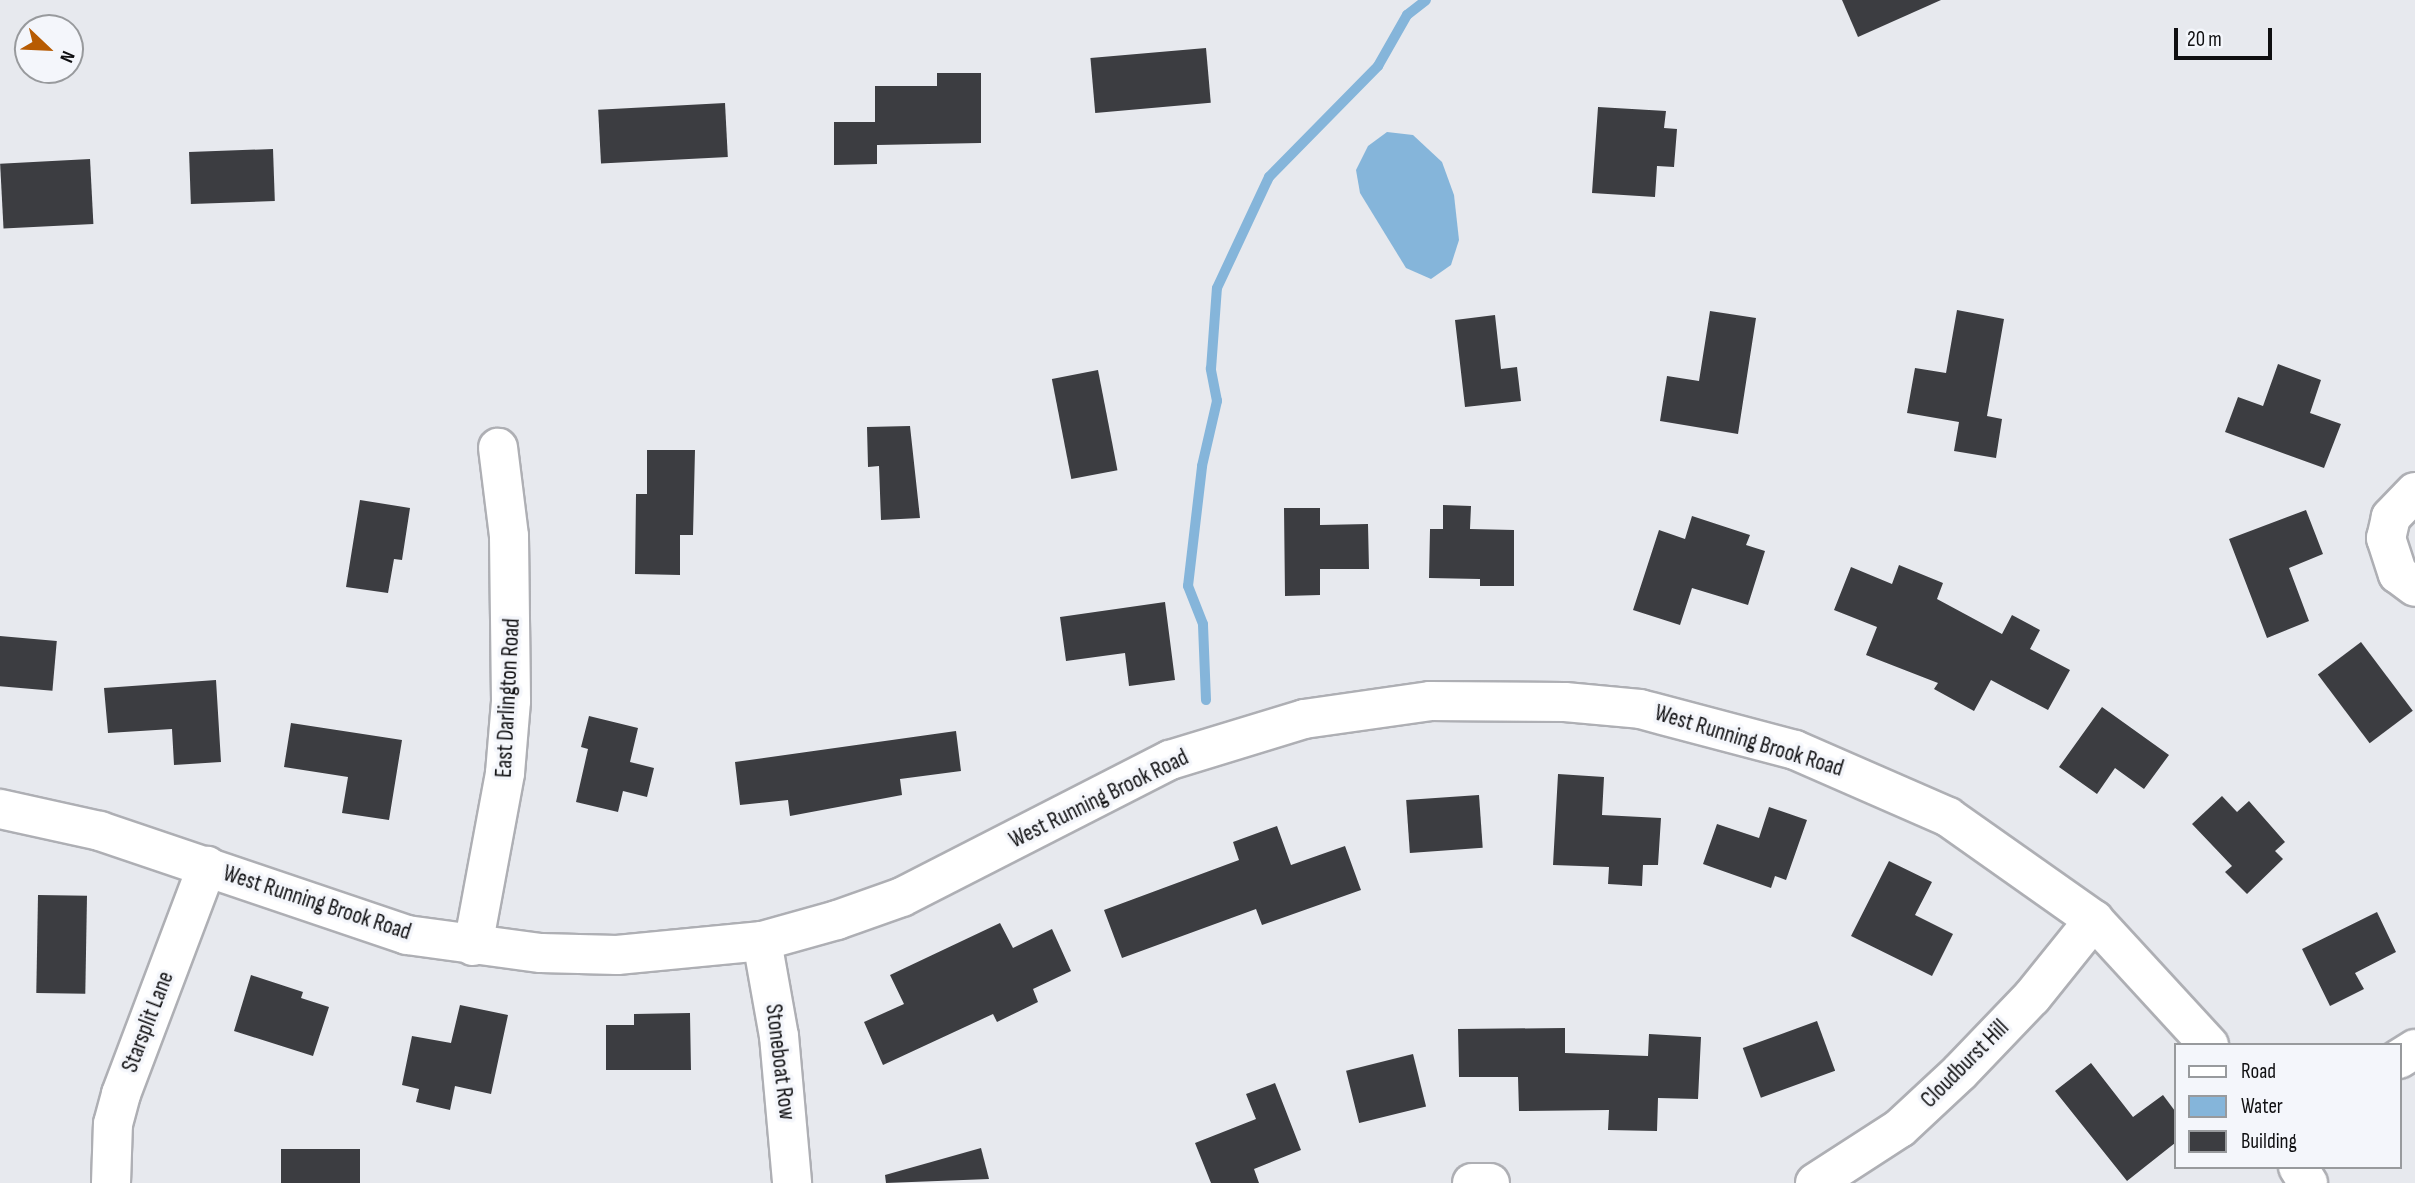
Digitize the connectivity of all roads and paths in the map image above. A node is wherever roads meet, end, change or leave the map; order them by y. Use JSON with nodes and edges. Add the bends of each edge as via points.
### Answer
{"nodes":[{"id":1,"x":498,"y":448,"type":"dead end"},
{"id":2,"x":2415,"y":492,"type":"edge"},
{"id":3,"x":2415,"y":587,"type":"edge"},
{"id":4,"x":0,"y":809,"type":"edge"},
{"id":5,"x":207,"y":866,"type":"junction"},
{"id":6,"x":2094,"y":920,"type":"junction"},
{"id":7,"x":762,"y":941,"type":"junction"},
{"id":8,"x":473,"y":946,"type":"junction"},
{"id":9,"x":2207,"y":1043,"type":"edge"},
{"id":10,"x":111,"y":1183,"type":"edge"},
{"id":11,"x":792,"y":1183,"type":"edge"},
{"id":12,"x":1472,"y":1183,"type":"edge"},
{"id":13,"x":1490,"y":1183,"type":"edge"},
{"id":14,"x":1815,"y":1183,"type":"edge"}],
"edges":[{"from":1,"to":8,"type":"street","name":"East Darlington Road","via":[[510,549],[512,701],[505,773]]},
{"from":2,"to":3,"type":"street","via":[[2391,516],[2386,538],[2399,574]]},
{"from":4,"to":5,"type":"street","name":"West Running Brook Road","via":[[100,831]]},
{"from":5,"to":8,"type":"street","name":"West Running Brook Road","via":[[396,932]]},
{"from":5,"to":10,"type":"street","name":"Starsplit Lane","via":[[121,1094],[113,1124]]},
{"from":6,"to":7,"type":"street","name":"West Running Brook Road","via":[[1948,817],[1796,750],[1640,709],[1492,700],[1430,701],[1304,719],[1206,747],[1170,760],[902,897]]},
{"from":6,"to":9,"type":"street","name":"West Running Brook Road"},
{"from":6,"to":14,"type":"street","name":"Cloudburst Hill","via":[[2032,997],[1950,1082],[1900,1128]]},
{"from":7,"to":8,"type":"street","name":"West Running Brook Road","via":[[617,955]]},
{"from":7,"to":11,"type":"street","name":"Stoneboat Row","via":[[779,1036]]},
{"from":12,"to":13,"type":"street"}]}
